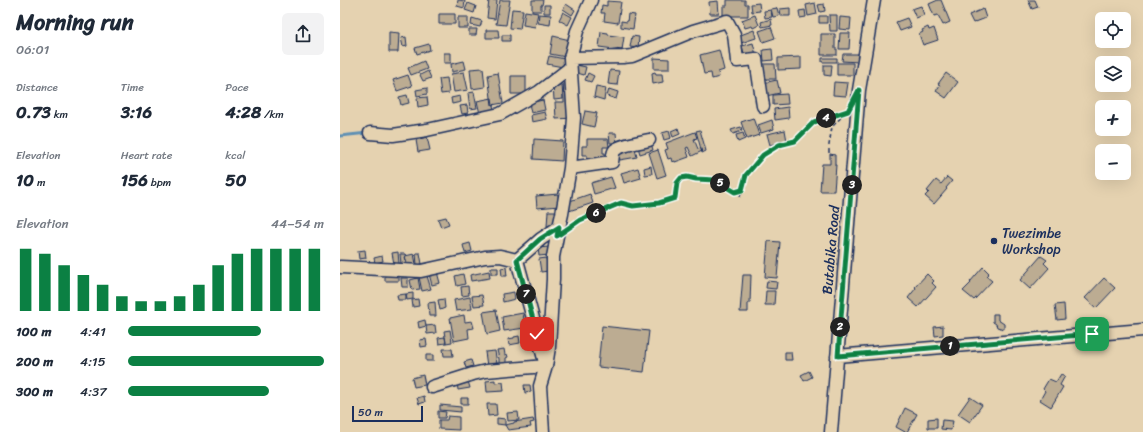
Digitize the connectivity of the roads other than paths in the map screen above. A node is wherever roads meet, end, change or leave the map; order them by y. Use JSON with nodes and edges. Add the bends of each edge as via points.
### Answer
{"nodes":[{"id":1,"x":591,"y":0,"type":"edge"},
{"id":2,"x":874,"y":0,"type":"edge"},
{"id":3,"x":570,"y":63,"type":"junction"},
{"id":4,"x":763,"y":106,"type":"dead end"},
{"id":5,"x":370,"y":133,"type":"dead end"},
{"id":6,"x":649,"y":140,"type":"dead end"},
{"id":7,"x":570,"y":168,"type":"junction"},
{"id":8,"x":558,"y":231,"type":"junction"},
{"id":9,"x":517,"y":260,"type":"junction"},
{"id":10,"x":340,"y":267,"type":"edge"},
{"id":11,"x":1143,"y":330,"type":"edge"},
{"id":12,"x":838,"y":356,"type":"junction"},
{"id":13,"x":546,"y":366,"type":"junction"},
{"id":14,"x":432,"y":387,"type":"dead end"},
{"id":15,"x":544,"y":432,"type":"edge"},
{"id":16,"x":831,"y":432,"type":"edge"}],
"edges":[{"from":1,"to":3,"type":"street","via":[[577,31]]},
{"from":2,"to":12,"type":"street","name":"Butabika Road","via":[[859,90]]},
{"from":3,"to":4,"type":"street","via":[[632,56],[693,31],[727,21],[734,34],[737,61],[756,59]]},
{"from":3,"to":5,"type":"street","via":[[539,92],[500,114],[393,135]]},
{"from":3,"to":7,"type":"street","via":[[574,118]]},
{"from":6,"to":7,"type":"street","via":[[620,147],[613,153],[612,162]]},
{"from":7,"to":8,"type":"street"},
{"from":8,"to":9,"type":"street","via":[[540,239]]},
{"from":8,"to":13,"type":"street","via":[[553,257]]},
{"from":9,"to":10,"type":"street","via":[[500,256],[484,257],[421,271]]},
{"from":9,"to":13,"type":"street"},
{"from":11,"to":12,"type":"street"},
{"from":12,"to":16,"type":"street","name":"Butabika Road"},
{"from":13,"to":14,"type":"street","via":[[486,371]]},
{"from":13,"to":15,"type":"street","via":[[540,386]]}]}
